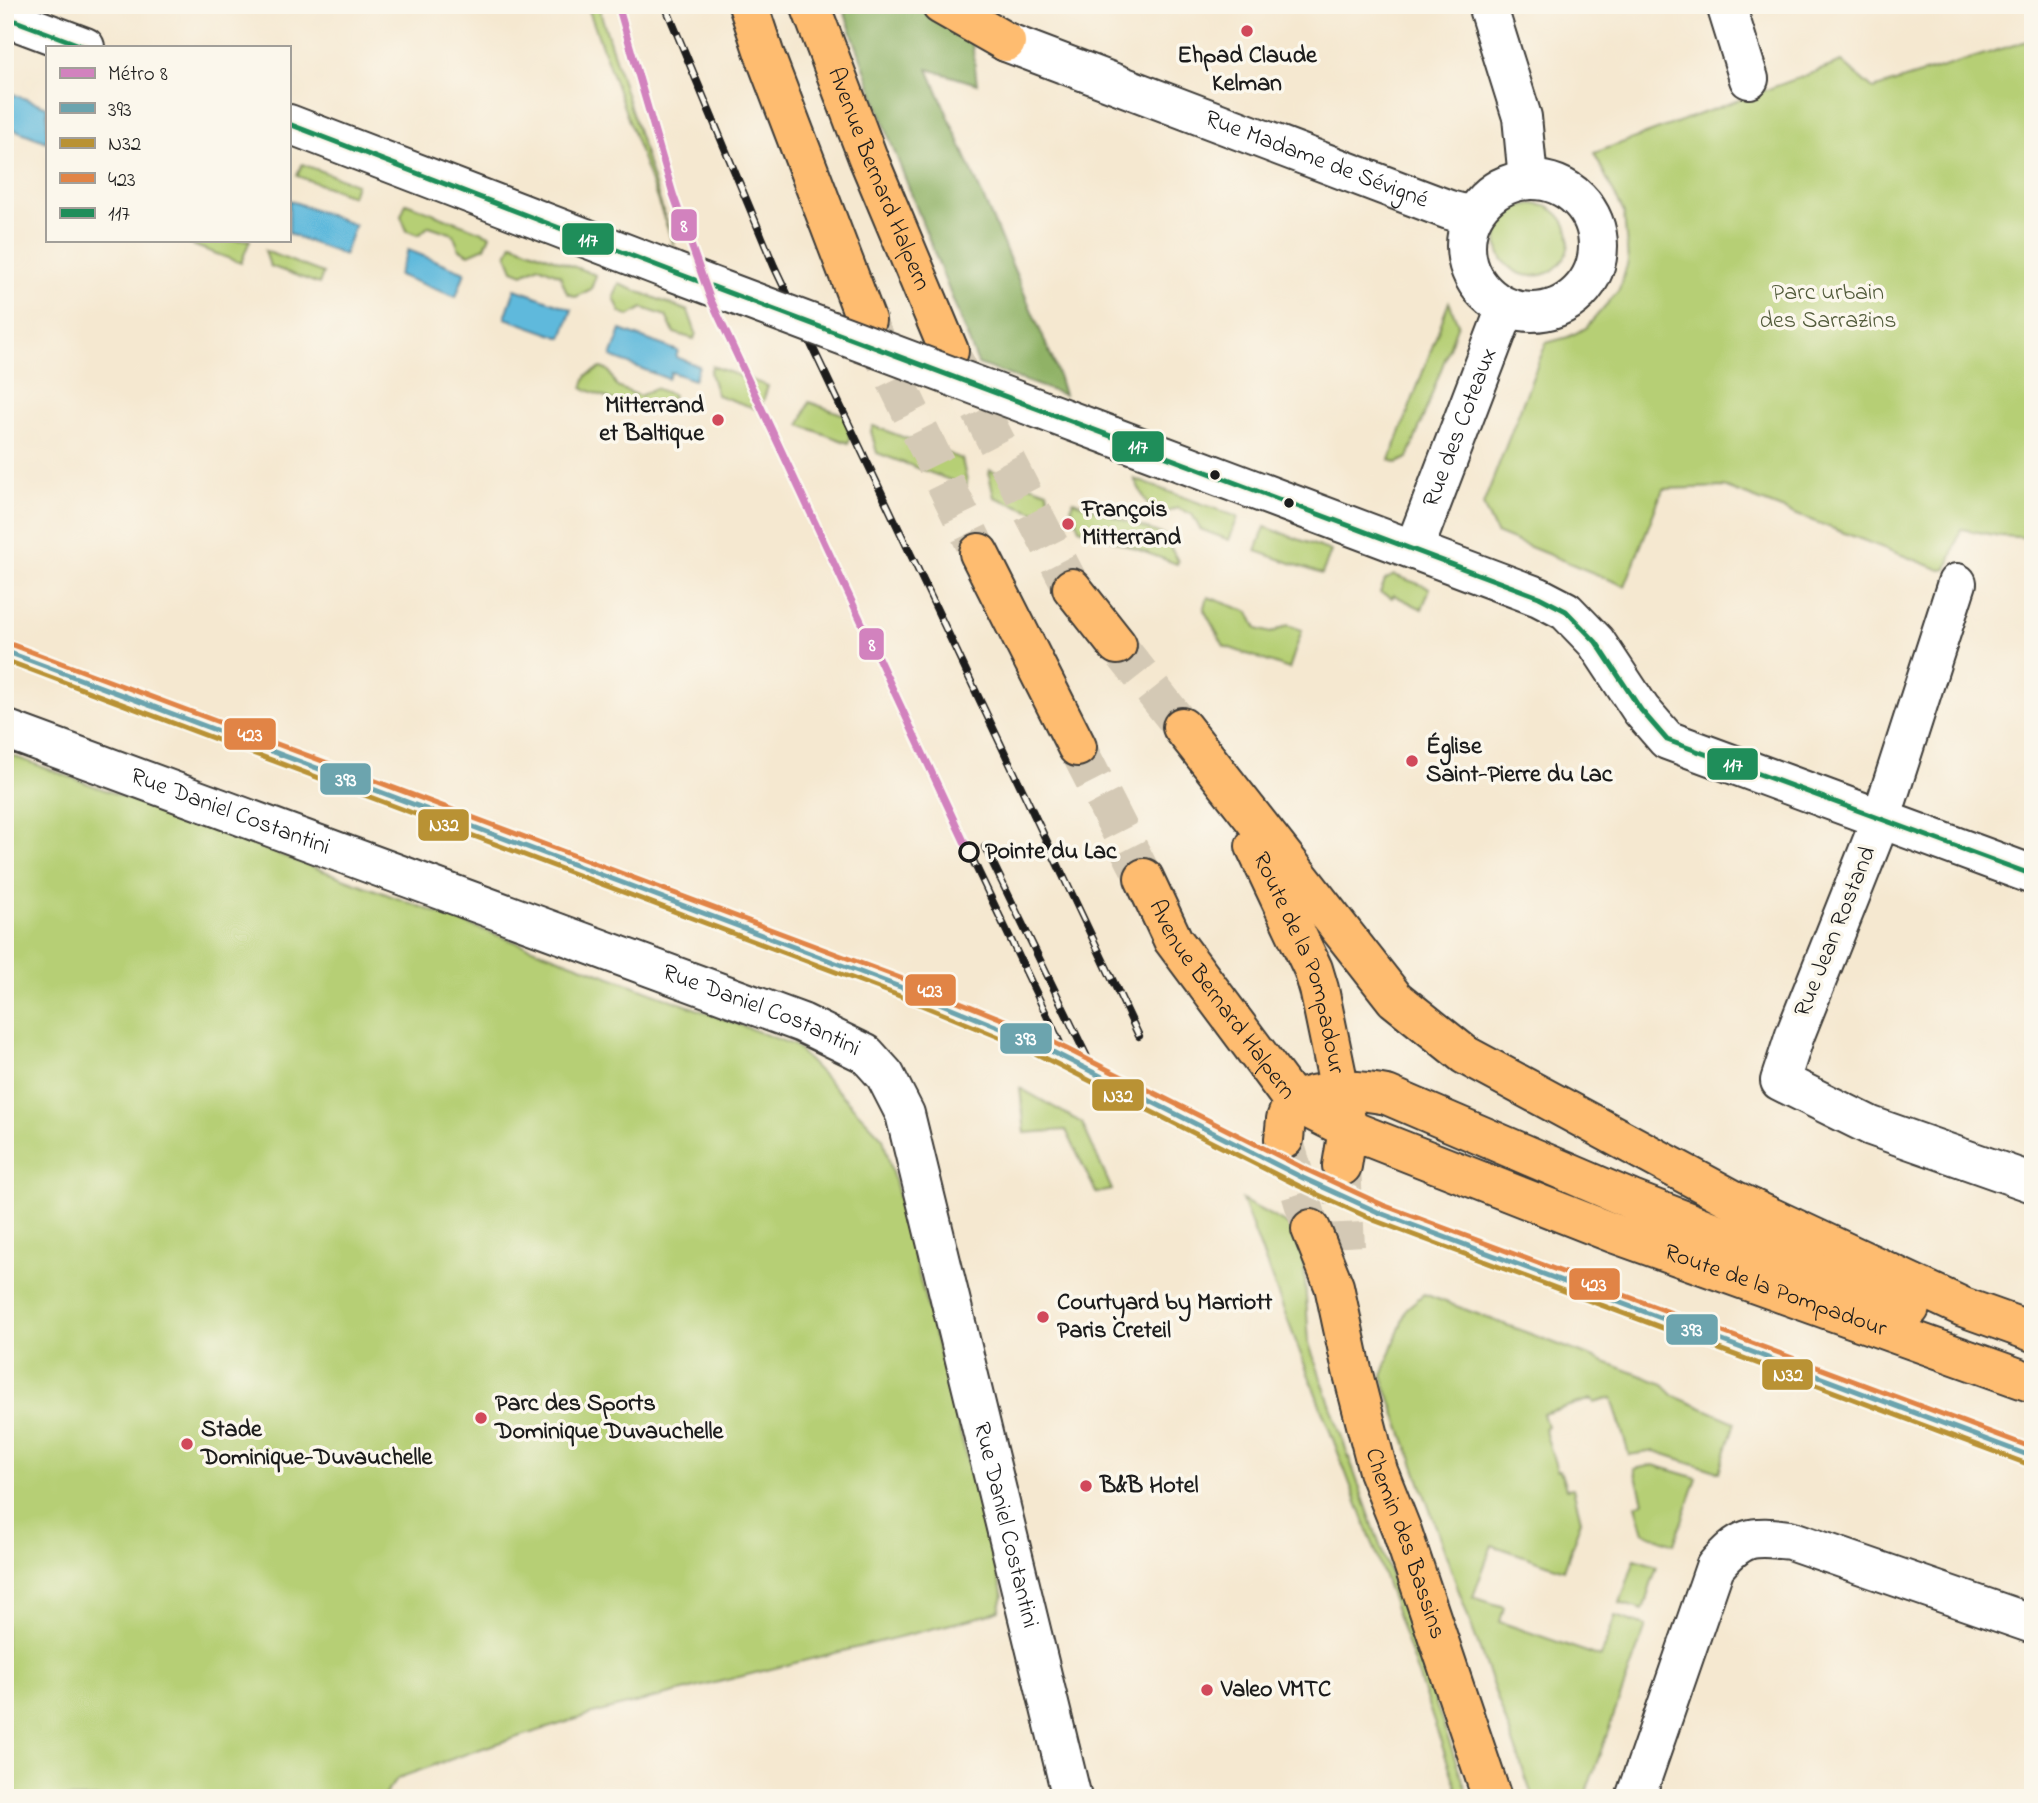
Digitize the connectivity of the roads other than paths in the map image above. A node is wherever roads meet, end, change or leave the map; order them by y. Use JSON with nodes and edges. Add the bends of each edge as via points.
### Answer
{"nodes":[{"id":1,"x":748,"y":5,"type":"edge"},
{"id":2,"x":810,"y":5,"type":"edge"},
{"id":3,"x":942,"y":5,"type":"edge"},
{"id":4,"x":1488,"y":5,"type":"edge"},
{"id":5,"x":1726,"y":5,"type":"edge"},
{"id":6,"x":5,"y":17,"type":"edge"},
{"id":7,"x":1006,"y":42,"type":"joint"},
{"id":8,"x":82,"y":46,"type":"edge"},
{"id":9,"x":1749,"y":79,"type":"dead end"},
{"id":10,"x":290,"y":124,"type":"edge"},
{"id":11,"x":1528,"y":179,"type":"junction"},
{"id":12,"x":1472,"y":216,"type":"junction"},
{"id":13,"x":1506,"y":308,"type":"junction"},
{"id":14,"x":866,"y":320,"type":"tunnel mouth"},
{"id":15,"x":949,"y":351,"type":"tunnel mouth"},
{"id":16,"x":1414,"y":549,"type":"junction"},
{"id":17,"x":979,"y":553,"type":"tunnel mouth"},
{"id":18,"x":1957,"y":583,"type":"dead end"},
{"id":19,"x":1072,"y":588,"type":"tunnel mouth"},
{"id":20,"x":1117,"y":645,"type":"tunnel mouth"},
{"id":21,"x":1182,"y":727,"type":"tunnel mouth"},
{"id":22,"x":5,"y":729,"type":"edge"},
{"id":23,"x":1077,"y":747,"type":"tunnel mouth"},
{"id":24,"x":1224,"y":781,"type":"junction"},
{"id":25,"x":1881,"y":819,"type":"junction"},
{"id":26,"x":2033,"y":875,"type":"edge"},
{"id":27,"x":1144,"y":878,"type":"tunnel mouth"},
{"id":28,"x":1339,"y":1089,"type":"junction"},
{"id":29,"x":1293,"y":1101,"type":"junction"},
{"id":30,"x":1284,"y":1139,"type":"tunnel mouth"},
{"id":31,"x":1345,"y":1147,"type":"junction"},
{"id":32,"x":2033,"y":1183,"type":"edge"},
{"id":33,"x":1311,"y":1229,"type":"tunnel mouth"},
{"id":34,"x":1346,"y":1247,"type":"tunnel mouth"},
{"id":35,"x":1334,"y":1286,"type":"junction"},
{"id":36,"x":2033,"y":1332,"type":"edge"},
{"id":37,"x":2033,"y":1355,"type":"edge"},
{"id":38,"x":2033,"y":1383,"type":"edge"},
{"id":39,"x":2033,"y":1624,"type":"edge"},
{"id":40,"x":1072,"y":1798,"type":"edge"},
{"id":41,"x":1492,"y":1798,"type":"edge"},
{"id":42,"x":1635,"y":1798,"type":"edge"}],
"edges":[{"from":1,"to":14,"type":"main road"},
{"from":2,"to":15,"type":"main road","name":"Avenue Bernard Halpern","via":[[867,158]]},
{"from":3,"to":7,"type":"main road"},
{"from":4,"to":11,"type":"street","via":[[1522,117]]},
{"from":5,"to":9,"type":"street"},
{"from":6,"to":8,"type":"street"},
{"from":7,"to":12,"type":"street","name":"Rue Madame de Sévigné"},
{"from":10,"to":16,"type":"street","bridge":true},
{"from":11,"to":12,"type":"street","via":[[1505,184],[1486,197]]},
{"from":11,"to":13,"type":"street","via":[[1549,181],[1569,190],[1585,205],[1596,224],[1596,267],[1585,286],[1560,306],[1528,312]]},
{"from":12,"to":13,"type":"street","via":[[1465,237],[1466,259],[1474,279]]},
{"from":13,"to":16,"type":"street","name":"Rue des Coteaux"},
{"from":16,"to":25,"type":"street","via":[[1566,611],[1597,642],[1640,709],[1667,740]]},
{"from":17,"to":23,"type":"main road"},
{"from":18,"to":25,"type":"street","name":"Rue Jean Rostand"},
{"from":19,"to":20,"type":"main road"},
{"from":21,"to":24,"type":"main road"},
{"from":22,"to":40,"type":"street","name":"Rue Daniel Costantini","via":[[802,1023],[866,1054],[885,1075],[905,1114]]},
{"from":24,"to":28,"type":"main road","name":"Route de la Pompadour","via":[[1313,968]]},
{"from":24,"to":36,"type":"main road","name":"Route de la Pompadour","via":[[1395,999],[1465,1055],[1734,1200],[1963,1307]]},
{"from":25,"to":26,"type":"street"},
{"from":25,"to":32,"type":"street","name":"Rue Jean Rostand","via":[[1780,1081],[1871,1126]]},
{"from":27,"to":29,"type":"main road","name":"Avenue Bernard Halpern","via":[[1173,940]]},
{"from":28,"to":29,"type":"main road"},
{"from":28,"to":31,"type":"main road","name":"Route de la Pompadour"},
{"from":28,"to":37,"type":"main road","via":[[1387,1095],[1632,1200]]},
{"from":29,"to":30,"type":"main road"},
{"from":29,"to":31,"type":"main road","name":"Avenue Bernard Halpern"},
{"from":31,"to":38,"type":"main road","name":"Route de la Pompadour","via":[[1613,1233]]},
{"from":33,"to":35,"type":"main road","name":"Chemin des Bassins"},
{"from":34,"to":35,"type":"main road","name":"Chemin des Bassins"},
{"from":35,"to":41,"type":"main road","name":"Chemin des Bassins","via":[[1378,1471]]},
{"from":39,"to":42,"type":"street","via":[[1790,1540],[1758,1535],[1730,1549],[1715,1567]]}]}
